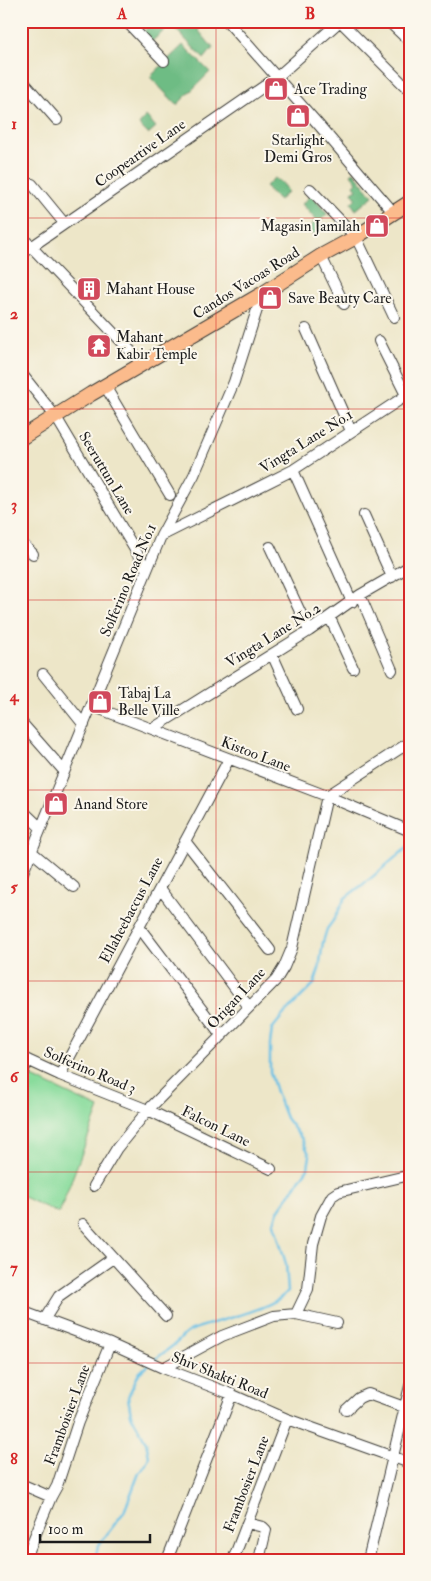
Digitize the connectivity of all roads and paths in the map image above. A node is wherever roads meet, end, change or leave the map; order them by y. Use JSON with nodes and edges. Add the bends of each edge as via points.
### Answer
{"nodes":[{"id":1,"x":126,"y":21,"type":"edge"},
{"id":2,"x":227,"y":21,"type":"edge"},
{"id":3,"x":340,"y":21,"type":"edge"},
{"id":4,"x":388,"y":21,"type":"edge"},
{"id":5,"x":410,"y":42,"type":"edge"},
{"id":6,"x":164,"y":61,"type":"dead end"},
{"id":7,"x":276,"y":78,"type":"junction"},
{"id":8,"x":21,"y":79,"type":"edge"},
{"id":9,"x":410,"y":91,"type":"edge"},
{"id":10,"x":57,"y":120,"type":"dead end"},
{"id":11,"x":32,"y":184,"type":"dead end"},
{"id":12,"x":310,"y":188,"type":"dead end"},
{"id":13,"x":410,"y":202,"type":"edge"},
{"id":14,"x":394,"y":213,"type":"junction"},
{"id":15,"x":64,"y":223,"type":"junction"},
{"id":16,"x":21,"y":236,"type":"edge"},
{"id":17,"x":356,"y":237,"type":"junction"},
{"id":18,"x":32,"y":247,"type":"junction"},
{"id":19,"x":21,"y":254,"type":"edge"},
{"id":20,"x":321,"y":256,"type":"junction"},
{"id":21,"x":262,"y":294,"type":"junction"},
{"id":22,"x":344,"y":304,"type":"dead end"},
{"id":23,"x":394,"y":317,"type":"dead end"},
{"id":24,"x":306,"y":329,"type":"dead end"},
{"id":25,"x":379,"y":341,"type":"dead end"},
{"id":26,"x":143,"y":364,"type":"junction"},
{"id":27,"x":21,"y":372,"type":"edge"},
{"id":28,"x":104,"y":386,"type":"junction"},
{"id":29,"x":408,"y":394,"type":"edge"},
{"id":30,"x":56,"y":417,"type":"junction"},
{"id":31,"x":351,"y":431,"type":"junction"},
{"id":32,"x":21,"y":438,"type":"edge"},
{"id":33,"x":293,"y":470,"type":"junction"},
{"id":34,"x":170,"y":495,"type":"dead end"},
{"id":35,"x":364,"y":515,"type":"dead end"},
{"id":36,"x":161,"y":536,"type":"junction"},
{"id":37,"x":21,"y":542,"type":"edge"},
{"id":38,"x":270,"y":546,"type":"dead end"},
{"id":39,"x":33,"y":554,"type":"dead end"},
{"id":40,"x":409,"y":568,"type":"edge"},
{"id":41,"x":147,"y":570,"type":"junction"},
{"id":42,"x":392,"y":577,"type":"junction"},
{"id":43,"x":360,"y":595,"type":"junction"},
{"id":44,"x":352,"y":602,"type":"junction"},
{"id":45,"x":330,"y":618,"type":"junction"},
{"id":46,"x":309,"y":631,"type":"junction"},
{"id":47,"x":272,"y":654,"type":"junction"},
{"id":48,"x":353,"y":668,"type":"dead end"},
{"id":49,"x":392,"y":670,"type":"dead end"},
{"id":50,"x":43,"y":674,"type":"dead end"},
{"id":51,"x":92,"y":706,"type":"junction"},
{"id":52,"x":297,"y":709,"type":"dead end"},
{"id":53,"x":21,"y":722,"type":"edge"},
{"id":54,"x":84,"y":725,"type":"junction"},
{"id":55,"x":152,"y":729,"type":"junction"},
{"id":56,"x":410,"y":742,"type":"edge"},
{"id":57,"x":229,"y":759,"type":"junction"},
{"id":58,"x":64,"y":771,"type":"junction"},
{"id":59,"x":327,"y":796,"type":"junction"},
{"id":60,"x":21,"y":809,"type":"edge"},
{"id":61,"x":41,"y":828,"type":"junction"},
{"id":62,"x":410,"y":831,"type":"edge"},
{"id":63,"x":185,"y":841,"type":"junction"},
{"id":64,"x":32,"y":852,"type":"junction"},
{"id":65,"x":21,"y":877,"type":"edge"},
{"id":66,"x":74,"y":888,"type":"dead end"},
{"id":67,"x":160,"y":888,"type":"junction"},
{"id":68,"x":139,"y":927,"type":"junction"},
{"id":69,"x":270,"y":950,"type":"dead end"},
{"id":70,"x":249,"y":1007,"type":"junction"},
{"id":71,"x":222,"y":1036,"type":"junction"},
{"id":72,"x":25,"y":1058,"type":"edge"},
{"id":73,"x":60,"y":1075,"type":"junction"},
{"id":74,"x":21,"y":1077,"type":"edge"},
{"id":75,"x":148,"y":1110,"type":"junction"},
{"id":76,"x":271,"y":1169,"type":"dead end"},
{"id":77,"x":410,"y":1175,"type":"edge"},
{"id":78,"x":94,"y":1186,"type":"dead end"},
{"id":79,"x":83,"y":1224,"type":"dead end"},
{"id":80,"x":113,"y":1258,"type":"junction"},
{"id":81,"x":21,"y":1311,"type":"edge"},
{"id":82,"x":296,"y":1314,"type":"junction"},
{"id":83,"x":166,"y":1316,"type":"dead end"},
{"id":84,"x":44,"y":1320,"type":"junction"},
{"id":85,"x":338,"y":1324,"type":"dead end"},
{"id":86,"x":110,"y":1344,"type":"junction"},
{"id":87,"x":155,"y":1364,"type":"junction"},
{"id":88,"x":410,"y":1386,"type":"edge"},
{"id":89,"x":232,"y":1394,"type":"junction"},
{"id":90,"x":404,"y":1407,"type":"junction"},
{"id":91,"x":346,"y":1410,"type":"dead end"},
{"id":92,"x":287,"y":1419,"type":"junction"},
{"id":93,"x":392,"y":1457,"type":"junction"},
{"id":94,"x":410,"y":1463,"type":"edge"},
{"id":95,"x":21,"y":1484,"type":"edge"},
{"id":96,"x":51,"y":1497,"type":"junction"},
{"id":97,"x":248,"y":1522,"type":"junction"},
{"id":98,"x":24,"y":1560,"type":"edge"},
{"id":99,"x":169,"y":1560,"type":"edge"},
{"id":100,"x":233,"y":1560,"type":"edge"},
{"id":101,"x":259,"y":1560,"type":"edge"},
{"id":102,"x":368,"y":1560,"type":"edge"}],
"edges":[{"from":1,"to":6,"type":"street"},
{"from":2,"to":7,"type":"street"},
{"from":3,"to":7,"type":"street","name":"Coopeartive Lane"},
{"from":3,"to":9,"type":"street"},
{"from":4,"to":5,"type":"street"},
{"from":7,"to":14,"type":"street"},
{"from":7,"to":15,"type":"street","name":"Coopeartive Lane"},
{"from":8,"to":10,"type":"street"},
{"from":11,"to":15,"type":"street"},
{"from":12,"to":17,"type":"street"},
{"from":13,"to":14,"type":"main road","name":"Candos Vacoas Road"},
{"from":14,"to":17,"type":"main road","name":"Candos Vacoas Road"},
{"from":15,"to":18,"type":"street","name":"Coopeartive Lane"},
{"from":16,"to":18,"type":"street"},
{"from":17,"to":20,"type":"main road","name":"Candos Vacoas Road"},
{"from":17,"to":23,"type":"street"},
{"from":18,"to":19,"type":"street","name":"Coopeartive Lane"},
{"from":18,"to":26,"type":"street"},
{"from":20,"to":21,"type":"main road","name":"Candos Vacoas Road"},
{"from":20,"to":22,"type":"street"},
{"from":21,"to":26,"type":"main road","name":"Candos Vacoas Road"},
{"from":21,"to":36,"type":"street","name":"Solferino Road No.1","via":[[234,382],[194,475]]},
{"from":24,"to":31,"type":"street"},
{"from":25,"to":29,"type":"street"},
{"from":26,"to":28,"type":"main road","name":"Candos Vacoas Road"},
{"from":27,"to":30,"type":"street","name":"Seeruttun Lane"},
{"from":28,"to":30,"type":"main road","name":"Candos Vacoas Road"},
{"from":28,"to":34,"type":"street"},
{"from":29,"to":31,"type":"street","name":"Vingta Lane No.1"},
{"from":30,"to":32,"type":"main road","name":"Candos Vacoas Road"},
{"from":30,"to":41,"type":"street","name":"Seeruttun Lane"},
{"from":31,"to":33,"type":"street","name":"Vingta Lane No.1"},
{"from":33,"to":36,"type":"street","name":"Vingta Lane No.1"},
{"from":33,"to":44,"type":"street"},
{"from":35,"to":42,"type":"street"},
{"from":36,"to":41,"type":"street","name":"Solferino Road No.1"},
{"from":37,"to":39,"type":"street"},
{"from":38,"to":46,"type":"street"},
{"from":40,"to":42,"type":"street","name":"Vingta Lane No.2"},
{"from":41,"to":51,"type":"street","name":"Solferino Road No.1"},
{"from":42,"to":43,"type":"street","name":"Vingta Lane No.2"},
{"from":43,"to":44,"type":"street","name":"Vingta Lane No.2"},
{"from":43,"to":49,"type":"street"},
{"from":44,"to":45,"type":"street","name":"Vingta Lane No.2"},
{"from":45,"to":46,"type":"street","name":"Vingta Lane No.2"},
{"from":45,"to":48,"type":"street"},
{"from":46,"to":47,"type":"street","name":"Vingta Lane No.2"},
{"from":47,"to":52,"type":"street"},
{"from":47,"to":55,"type":"street","name":"Vingta Lane No.2"},
{"from":50,"to":54,"type":"street"},
{"from":51,"to":54,"type":"street","name":"Solferino Road No.1"},
{"from":51,"to":55,"type":"street","name":"Kistoo Lane"},
{"from":53,"to":58,"type":"street"},
{"from":54,"to":58,"type":"street","name":"Solferino Road No.1"},
{"from":55,"to":57,"type":"street","name":"Kistoo Lane"},
{"from":56,"to":59,"type":"street"},
{"from":57,"to":59,"type":"street","name":"Kistoo Lane"},
{"from":57,"to":63,"type":"street","name":"Ellaheebaccus Lane"},
{"from":58,"to":61,"type":"street","name":"Solferino Road No.1"},
{"from":59,"to":62,"type":"street","name":"Kistoo Lane"},
{"from":59,"to":70,"type":"street","name":"Origan Lane","via":[[292,948],[276,980]]},
{"from":60,"to":61,"type":"street"},
{"from":61,"to":64,"type":"street","name":"Solferino Road No.1"},
{"from":63,"to":67,"type":"street","name":"Ellaheebaccus Lane"},
{"from":63,"to":69,"type":"street"},
{"from":64,"to":65,"type":"street","name":"Solferino Road No.1"},
{"from":64,"to":66,"type":"street"},
{"from":67,"to":68,"type":"street","name":"Ellaheebaccus Lane"},
{"from":67,"to":70,"type":"street"},
{"from":68,"to":71,"type":"street"},
{"from":68,"to":73,"type":"street","name":"Ellaheebaccus Lane"},
{"from":70,"to":71,"type":"street","name":"Origan Lane"},
{"from":71,"to":75,"type":"street","name":"Origan Lane"},
{"from":72,"to":73,"type":"street","name":"Solferino Road 3"},
{"from":72,"to":74,"type":"street"},
{"from":73,"to":75,"type":"street","name":"Solferino Road 3"},
{"from":75,"to":76,"type":"street","name":"Falcon Lane"},
{"from":75,"to":78,"type":"street","name":"Origan Lane"},
{"from":77,"to":82,"type":"street","via":[[332,1196],[321,1216],[313,1244],[308,1289]]},
{"from":79,"to":80,"type":"street"},
{"from":80,"to":83,"type":"street"},
{"from":80,"to":84,"type":"street","via":[[59,1296]]},
{"from":81,"to":84,"type":"street","name":"Shiv Shakti Road"},
{"from":82,"to":85,"type":"street"},
{"from":82,"to":87,"type":"street","via":[[274,1316]]},
{"from":84,"to":86,"type":"street","name":"Shiv Shakti Road"},
{"from":86,"to":87,"type":"street","name":"Shiv Shakti Road"},
{"from":86,"to":96,"type":"street","name":"Framboisier Lane"},
{"from":87,"to":89,"type":"street","name":"Shiv Shakti Road"},
{"from":88,"to":90,"type":"street"},
{"from":89,"to":92,"type":"street","name":"Shiv Shakti Road"},
{"from":89,"to":99,"type":"street"},
{"from":90,"to":91,"type":"street","via":[[368,1394]]},
{"from":90,"to":93,"type":"street"},
{"from":92,"to":93,"type":"street","name":"Shiv Shakti Road"},
{"from":92,"to":97,"type":"street","name":"Frambosier Lane"},
{"from":93,"to":94,"type":"street","name":"Shiv Shakti Road"},
{"from":93,"to":102,"type":"street"},
{"from":95,"to":96,"type":"street"},
{"from":96,"to":98,"type":"street","name":"Framboisier Lane"},
{"from":97,"to":100,"type":"street","name":"Frambosier Lane"},
{"from":97,"to":101,"type":"street","via":[[266,1530]]}]}
